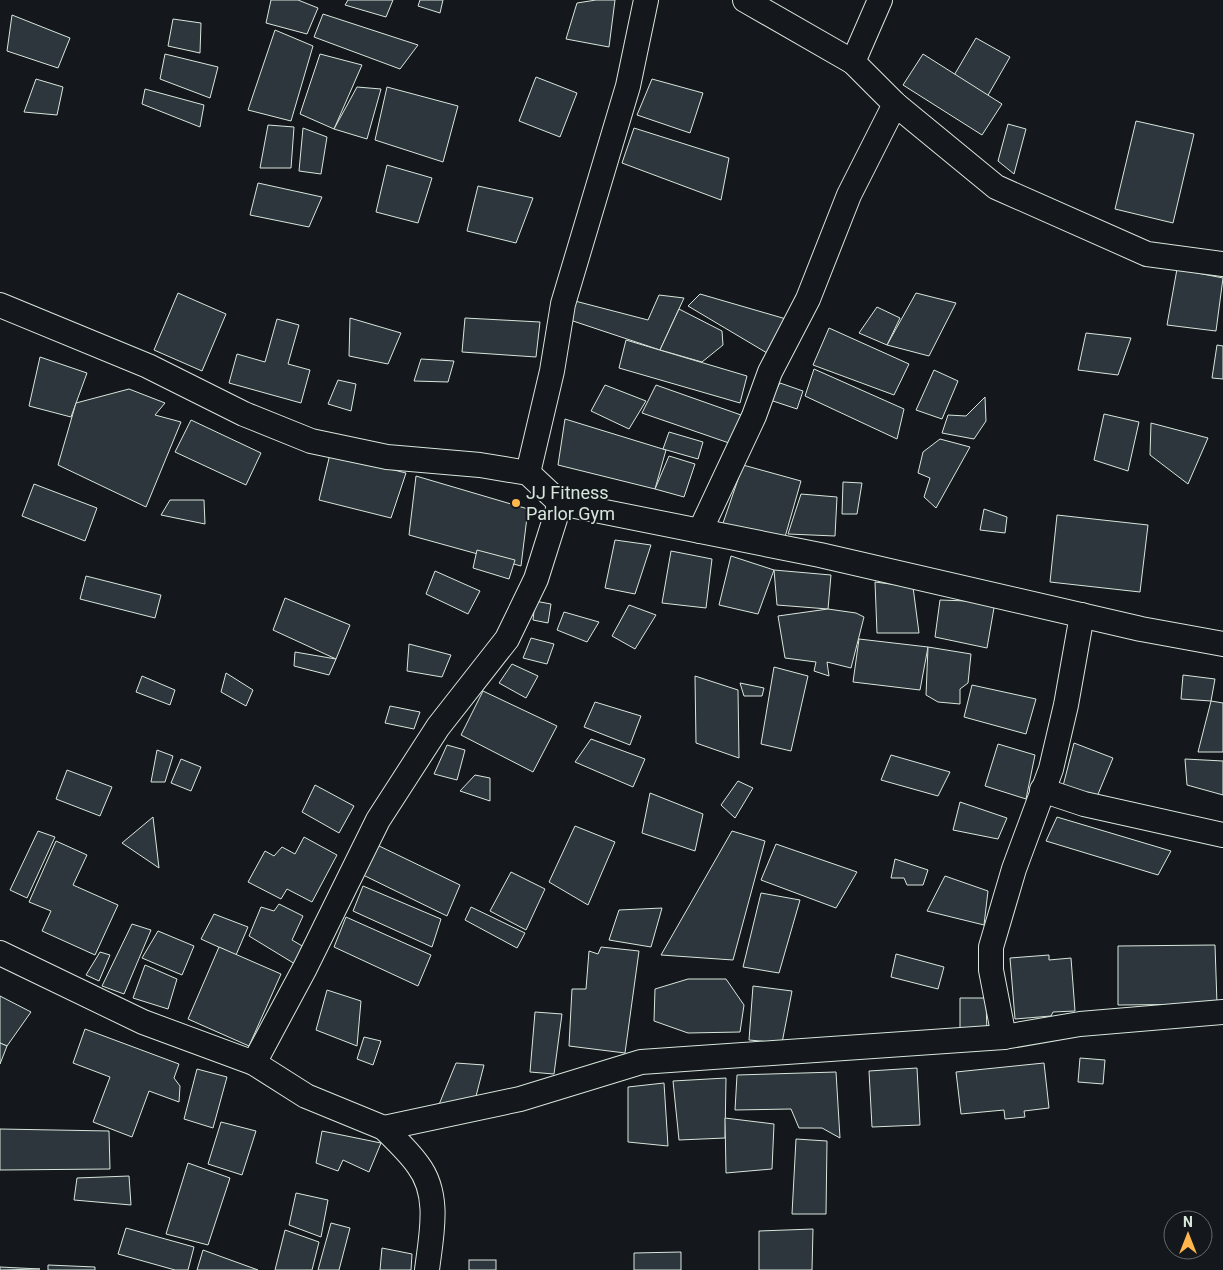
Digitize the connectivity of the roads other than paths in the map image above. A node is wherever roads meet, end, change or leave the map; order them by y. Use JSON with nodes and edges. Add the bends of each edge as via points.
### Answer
{"nodes":[{"id":1,"x":646,"y":0,"type":"edge"},
{"id":2,"x":746,"y":0,"type":"edge"},
{"id":3,"x":880,"y":0,"type":"edge"},
{"id":4,"x":853,"y":62,"type":"junction"},
{"id":5,"x":895,"y":104,"type":"junction"},
{"id":6,"x":1223,"y":264,"type":"edge"},
{"id":7,"x":0,"y":306,"type":"edge"},
{"id":8,"x":528,"y":473,"type":"junction"},
{"id":9,"x":560,"y":502,"type":"junction"},
{"id":10,"x":700,"y":531,"type":"junction"},
{"id":11,"x":1082,"y":615,"type":"junction"},
{"id":12,"x":1223,"y":644,"type":"edge"},
{"id":13,"x":1042,"y":790,"type":"junction"},
{"id":14,"x":1223,"y":835,"type":"edge"},
{"id":15,"x":0,"y":953,"type":"edge"},
{"id":16,"x":1223,"y":1012,"type":"edge"},
{"id":17,"x":1004,"y":1037,"type":"junction"},
{"id":18,"x":254,"y":1064,"type":"junction"},
{"id":19,"x":384,"y":1128,"type":"junction"},
{"id":20,"x":427,"y":1270,"type":"edge"}],
"edges":[{"from":1,"to":8,"type":"street","via":[[628,86],[563,304],[552,371]]},
{"from":2,"to":4,"type":"street"},
{"from":3,"to":4,"type":"street"},
{"from":4,"to":5,"type":"street"},
{"from":5,"to":6,"type":"street","via":[[996,187],[1147,254]]},
{"from":5,"to":10,"type":"street","via":[[849,195],[808,299],[770,372],[754,416]]},
{"from":7,"to":8,"type":"street","via":[[148,366],[244,414],[311,441],[387,457],[480,464]]},
{"from":8,"to":9,"type":"street"},
{"from":9,"to":10,"type":"street"},
{"from":9,"to":18,"type":"street","via":[[536,579],[507,639],[438,727],[378,820]]},
{"from":10,"to":11,"type":"street"},
{"from":11,"to":12,"type":"street"},
{"from":11,"to":13,"type":"street","via":[[1066,706],[1051,769]]},
{"from":13,"to":14,"type":"street","via":[[1084,804]]},
{"from":13,"to":17,"type":"street","via":[[1001,908],[991,947],[991,970]]},
{"from":15,"to":18,"type":"street","via":[[143,1022]]},
{"from":16,"to":17,"type":"street","via":[[1080,1024]]},
{"from":17,"to":19,"type":"street","via":[[641,1062],[520,1098]]},
{"from":18,"to":19,"type":"street","via":[[306,1096]]},
{"from":19,"to":20,"type":"street","via":[[420,1166],[430,1192],[433,1222]]}]}
